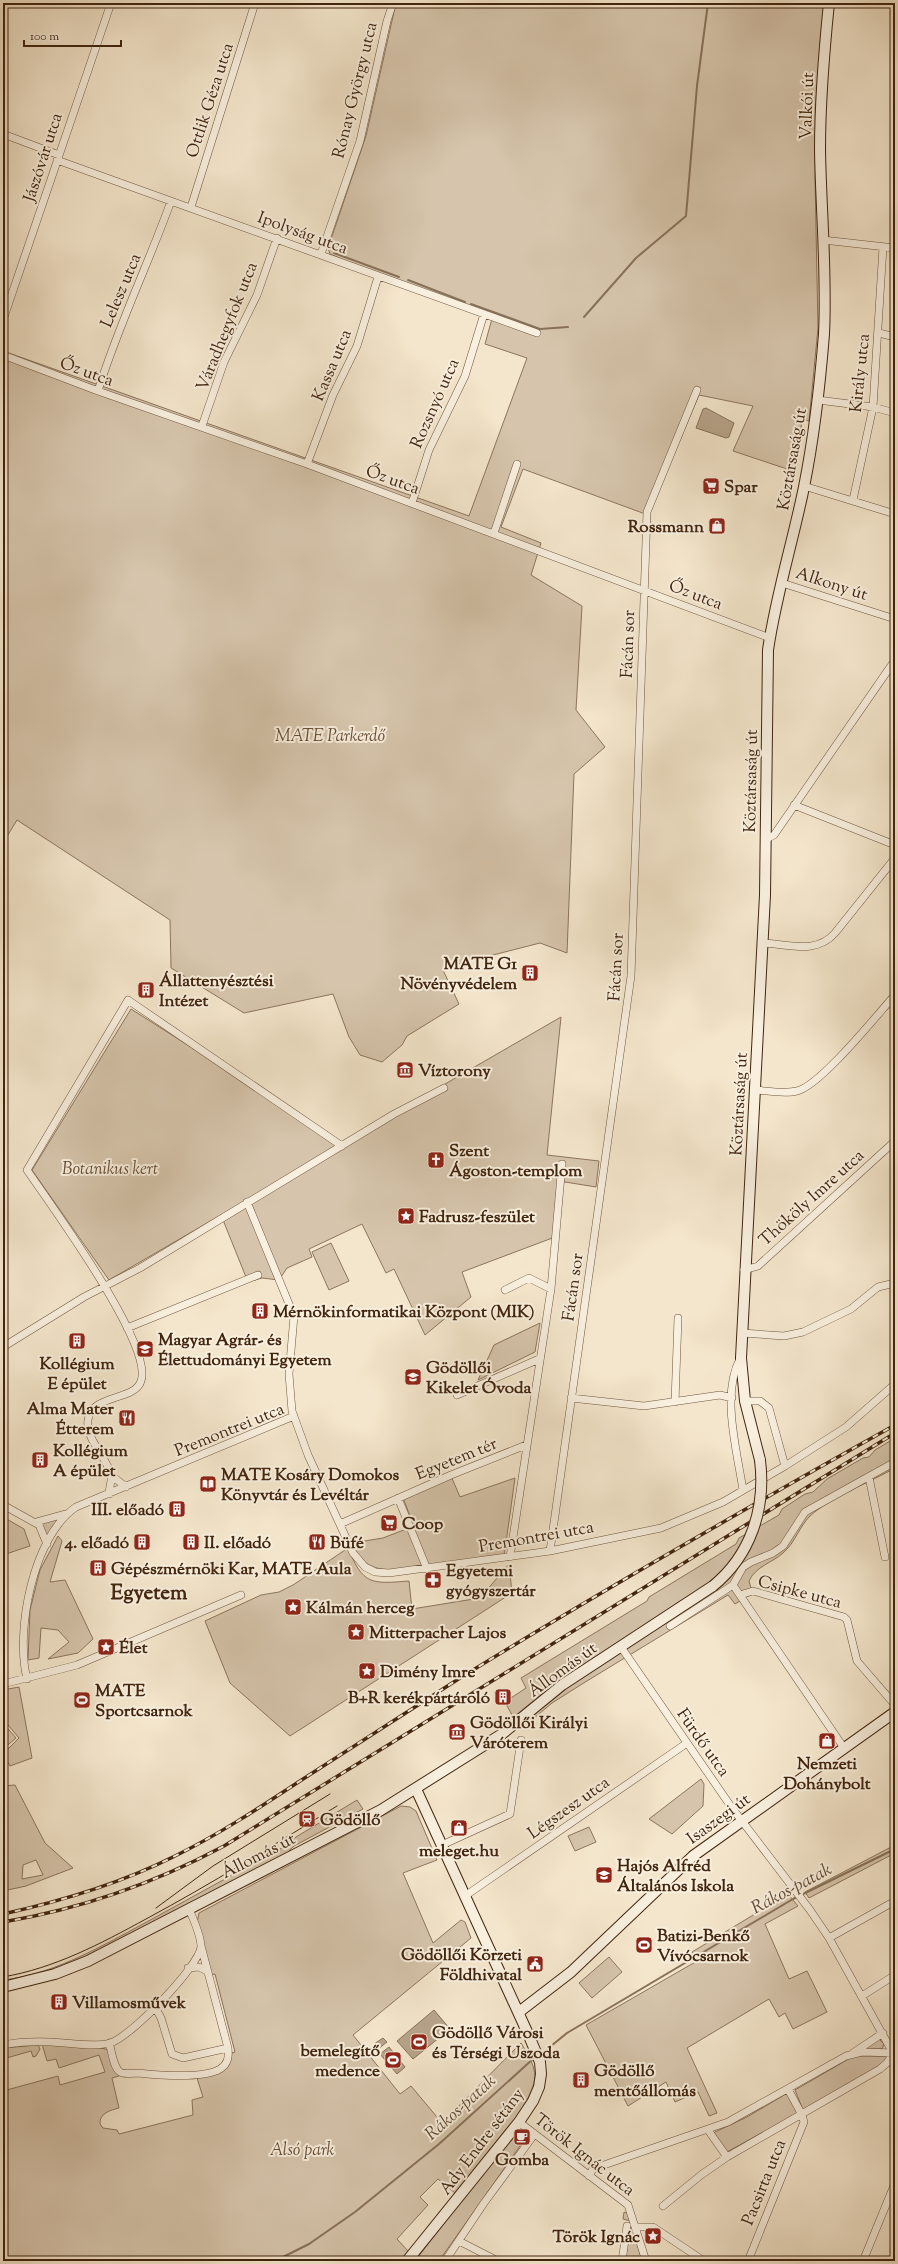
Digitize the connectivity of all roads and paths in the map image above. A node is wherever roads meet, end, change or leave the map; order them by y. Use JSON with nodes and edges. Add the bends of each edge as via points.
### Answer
{"nodes":[{"id":1,"x":111,"y":3,"type":"edge"},
{"id":2,"x":255,"y":3,"type":"edge"},
{"id":3,"x":393,"y":3,"type":"edge"},
{"id":4,"x":829,"y":3,"type":"edge"},
{"id":5,"x":3,"y":134,"type":"edge"},
{"id":6,"x":58,"y":158,"type":"junction"},
{"id":7,"x":171,"y":201,"type":"junction"},
{"id":8,"x":191,"y":206,"type":"junction"},
{"id":9,"x":822,"y":210,"type":"joint"},
{"id":10,"x":277,"y":238,"type":"junction"},
{"id":11,"x":823,"y":240,"type":"junction"},
{"id":12,"x":883,"y":247,"type":"junction"},
{"id":13,"x":895,"y":248,"type":"edge"},
{"id":14,"x":321,"y":254,"type":"junction"},
{"id":15,"x":378,"y":276,"type":"junction"},
{"id":16,"x":484,"y":314,"type":"junction"},
{"id":17,"x":3,"y":320,"type":"edge"},
{"id":18,"x":538,"y":333,"type":"dead end"},
{"id":19,"x":879,"y":333,"type":"junction"},
{"id":20,"x":895,"y":337,"type":"edge"},
{"id":21,"x":3,"y":355,"type":"edge"},
{"id":22,"x":697,"y":390,"type":"dead end"},
{"id":23,"x":98,"y":392,"type":"junction"},
{"id":24,"x":818,"y":400,"type":"junction"},
{"id":25,"x":873,"y":406,"type":"junction"},
{"id":26,"x":895,"y":413,"type":"edge"},
{"id":27,"x":202,"y":426,"type":"junction"},
{"id":28,"x":307,"y":464,"type":"junction"},
{"id":29,"x":517,"y":464,"type":"dead end"},
{"id":30,"x":804,"y":486,"type":"junction"},
{"id":31,"x":853,"y":500,"type":"junction"},
{"id":32,"x":412,"y":503,"type":"junction"},
{"id":33,"x":895,"y":514,"type":"edge"},
{"id":34,"x":494,"y":533,"type":"junction"},
{"id":35,"x":782,"y":583,"type":"junction"},
{"id":36,"x":644,"y":589,"type":"junction"},
{"id":37,"x":895,"y":619,"type":"edge"},
{"id":38,"x":770,"y":638,"type":"junction"},
{"id":39,"x":895,"y":660,"type":"edge"},
{"id":40,"x":794,"y":805,"type":"junction"},
{"id":41,"x":766,"y":839,"type":"junction"},
{"id":42,"x":895,"y":844,"type":"edge"},
{"id":43,"x":895,"y":858,"type":"edge"},
{"id":44,"x":762,"y":943,"type":"junction"},
{"id":45,"x":895,"y":995,"type":"edge"},
{"id":46,"x":444,"y":1088,"type":"dead end"},
{"id":47,"x":755,"y":1090,"type":"junction"},
{"id":48,"x":895,"y":1141,"type":"edge"},
{"id":49,"x":342,"y":1146,"type":"junction"},
{"id":50,"x":562,"y":1164,"type":"dead end"},
{"id":51,"x":247,"y":1202,"type":"junction"},
{"id":52,"x":744,"y":1270,"type":"junction"},
{"id":53,"x":258,"y":1275,"type":"dead end"},
{"id":54,"x":895,"y":1283,"type":"edge"},
{"id":55,"x":106,"y":1286,"type":"junction"},
{"id":56,"x":551,"y":1289,"type":"junction"},
{"id":57,"x":505,"y":1290,"type":"dead end"},
{"id":58,"x":678,"y":1318,"type":"dead end"},
{"id":59,"x":127,"y":1328,"type":"junction"},
{"id":60,"x":742,"y":1333,"type":"junction"},
{"id":61,"x":3,"y":1348,"type":"edge"},
{"id":62,"x":741,"y":1358,"type":"junction"},
{"id":63,"x":539,"y":1359,"type":"junction"},
{"id":64,"x":895,"y":1384,"type":"edge"},
{"id":65,"x":457,"y":1395,"type":"dead end"},
{"id":66,"x":571,"y":1398,"type":"junction"},
{"id":67,"x":732,"y":1398,"type":"junction"},
{"id":68,"x":745,"y":1401,"type":"junction"},
{"id":69,"x":675,"y":1402,"type":"junction"},
{"id":70,"x":294,"y":1416,"type":"junction"},
{"id":71,"x":526,"y":1445,"type":"junction"},
{"id":72,"x":760,"y":1460,"type":"joint"},
{"id":73,"x":895,"y":1462,"type":"edge"},
{"id":74,"x":785,"y":1466,"type":"junction"},
{"id":75,"x":111,"y":1475,"type":"junction"},
{"id":76,"x":869,"y":1477,"type":"junction"},
{"id":77,"x":126,"y":1487,"type":"junction"},
{"id":78,"x":743,"y":1490,"type":"junction"},
{"id":79,"x":109,"y":1494,"type":"junction"},
{"id":80,"x":398,"y":1498,"type":"junction"},
{"id":81,"x":3,"y":1505,"type":"edge"},
{"id":82,"x":66,"y":1514,"type":"junction"},
{"id":83,"x":36,"y":1522,"type":"junction"},
{"id":84,"x":340,"y":1524,"type":"junction"},
{"id":85,"x":47,"y":1544,"type":"junction"},
{"id":86,"x":550,"y":1551,"type":"junction"},
{"id":87,"x":510,"y":1557,"type":"junction"},
{"id":88,"x":885,"y":1557,"type":"dead end"},
{"id":89,"x":427,"y":1569,"type":"junction"},
{"id":90,"x":733,"y":1585,"type":"junction"},
{"id":91,"x":241,"y":1595,"type":"dead end"},
{"id":92,"x":740,"y":1595,"type":"junction"},
{"id":93,"x":670,"y":1626,"type":"dead end"},
{"id":94,"x":620,"y":1647,"type":"junction"},
{"id":95,"x":27,"y":1679,"type":"junction"},
{"id":96,"x":3,"y":1684,"type":"edge"},
{"id":97,"x":895,"y":1705,"type":"edge"},
{"id":98,"x":895,"y":1712,"type":"edge"},
{"id":99,"x":521,"y":1740,"type":"dead end"},
{"id":100,"x":687,"y":1743,"type":"junction"},
{"id":101,"x":844,"y":1748,"type":"junction"},
{"id":102,"x":416,"y":1789,"type":"junction"},
{"id":103,"x":741,"y":1820,"type":"junction"},
{"id":104,"x":442,"y":1845,"type":"junction"},
{"id":105,"x":465,"y":1896,"type":"junction"},
{"id":106,"x":895,"y":1901,"type":"edge"},
{"id":107,"x":190,"y":1909,"type":"junction"},
{"id":108,"x":829,"y":1938,"type":"junction"},
{"id":109,"x":201,"y":1946,"type":"junction"},
{"id":110,"x":188,"y":1968,"type":"junction"},
{"id":111,"x":207,"y":1971,"type":"junction"},
{"id":112,"x":895,"y":1975,"type":"edge"},
{"id":113,"x":3,"y":1987,"type":"edge"},
{"id":114,"x":862,"y":1996,"type":"junction"},
{"id":115,"x":155,"y":2008,"type":"junction"},
{"id":116,"x":518,"y":2012,"type":"junction"},
{"id":117,"x":883,"y":2034,"type":"junction"},
{"id":118,"x":109,"y":2043,"type":"junction"},
{"id":119,"x":3,"y":2045,"type":"edge"},
{"id":120,"x":228,"y":2048,"type":"junction"},
{"id":121,"x":894,"y":2053,"type":"edge"},
{"id":122,"x":852,"y":2054,"type":"junction"},
{"id":123,"x":788,"y":2088,"type":"junction"},
{"id":124,"x":802,"y":2114,"type":"junction"},
{"id":125,"x":519,"y":2122,"type":"junction"},
{"id":126,"x":708,"y":2130,"type":"junction"},
{"id":127,"x":534,"y":2135,"type":"junction"},
{"id":128,"x":727,"y":2157,"type":"junction"},
{"id":129,"x":589,"y":2176,"type":"junction"},
{"id":130,"x":895,"y":2183,"type":"edge"},
{"id":131,"x":663,"y":2206,"type":"dead end"},
{"id":132,"x":627,"y":2226,"type":"dead end"},
{"id":133,"x":636,"y":2227,"type":"junction"},
{"id":134,"x":459,"y":2241,"type":"junction"},
{"id":135,"x":407,"y":2261,"type":"edge"},
{"id":136,"x":445,"y":2261,"type":"edge"},
{"id":137,"x":498,"y":2261,"type":"edge"},
{"id":138,"x":622,"y":2261,"type":"edge"},
{"id":139,"x":646,"y":2261,"type":"edge"},
{"id":140,"x":704,"y":2261,"type":"edge"},
{"id":141,"x":748,"y":2261,"type":"edge"},
{"id":142,"x":863,"y":2261,"type":"edge"}],
"edges":[{"from":1,"to":6,"type":"street","name":"Jászóvár utca"},
{"from":2,"to":8,"type":"street","name":"Ottlik Géza utca"},
{"from":3,"to":14,"type":"street","name":"Rónay György utca","via":[[360,141]]},
{"from":4,"to":9,"type":"main road","name":"Valkói út","via":[[820,121]]},
{"from":5,"to":6,"type":"street","name":"Ipolyság utca"},
{"from":6,"to":7,"type":"street","name":"Ipolyság utca"},
{"from":6,"to":17,"type":"street","name":"Jászóvár utca"},
{"from":7,"to":8,"type":"street","name":"Ipolyság utca"},
{"from":7,"to":23,"type":"street","name":"Lelesz utca","via":[[155,246],[114,340]]},
{"from":8,"to":10,"type":"street","name":"Ipolyság utca"},
{"from":9,"to":11,"type":"main road","name":"Köztársaság út"},
{"from":10,"to":14,"type":"street","name":"Ipolyság utca"},
{"from":10,"to":27,"type":"street","name":"Váradhegyfok utca","via":[[257,295],[224,362]]},
{"from":11,"to":12,"type":"street"},
{"from":11,"to":24,"type":"main road","name":"Köztársaság út","via":[[824,333]]},
{"from":12,"to":13,"type":"street"},
{"from":12,"to":19,"type":"street","name":"Király utca"},
{"from":14,"to":15,"type":"street","name":"Ipolyság utca"},
{"from":15,"to":16,"type":"street","name":"Ipolyság utca"},
{"from":15,"to":28,"type":"street","name":"Kassa utca","via":[[358,346],[333,396]]},
{"from":16,"to":18,"type":"street","name":"Ipolyság utca"},
{"from":16,"to":32,"type":"street","name":"Rozsnyó utca","via":[[465,376],[429,450]]},
{"from":19,"to":20,"type":"street"},
{"from":19,"to":25,"type":"street","name":"Király utca"},
{"from":21,"to":23,"type":"street","name":"Őz utca"},
{"from":22,"to":36,"type":"street","name":"Fácán sor","via":[[647,512]]},
{"from":23,"to":27,"type":"street","name":"Őz utca"},
{"from":24,"to":25,"type":"street"},
{"from":24,"to":30,"type":"main road","name":"Köztársaság út"},
{"from":25,"to":26,"type":"street"},
{"from":25,"to":31,"type":"street","name":"Király utca"},
{"from":27,"to":28,"type":"street","name":"Őz utca"},
{"from":28,"to":32,"type":"street","name":"Őz utca"},
{"from":29,"to":34,"type":"street"},
{"from":30,"to":31,"type":"street"},
{"from":30,"to":35,"type":"main road","name":"Köztársaság út"},
{"from":31,"to":33,"type":"street"},
{"from":32,"to":34,"type":"street","name":"Őz utca"},
{"from":34,"to":36,"type":"street","name":"Őz utca"},
{"from":35,"to":37,"type":"street","name":"Alkony út"},
{"from":35,"to":38,"type":"main road","name":"Köztársaság út"},
{"from":36,"to":38,"type":"street","name":"Őz utca"},
{"from":36,"to":66,"type":"street","name":"Fácán sor","via":[[630,988]]},
{"from":38,"to":41,"type":"main road","name":"Köztársaság út","via":[[767,663]]},
{"from":39,"to":40,"type":"street"},
{"from":40,"to":41,"type":"street","via":[[774,835]]},
{"from":40,"to":42,"type":"street"},
{"from":41,"to":44,"type":"main road","name":"Köztársaság út"},
{"from":43,"to":44,"type":"street","via":[[825,944],[809,947]]},
{"from":44,"to":47,"type":"main road","name":"Köztársaság út"},
{"from":45,"to":47,"type":"street","via":[[811,1084],[796,1091]]},
{"from":46,"to":49,"type":"street","via":[[394,1114]]},
{"from":47,"to":52,"type":"main road","name":"Köztársaság út"},
{"from":48,"to":52,"type":"street","name":"Thököly Imre utca","via":[[758,1266]]},
{"from":49,"to":51,"type":"street"},
{"from":49,"to":55,"type":"street","via":[[128,1000],[27,1170]]},
{"from":50,"to":56,"type":"street","name":"Egyetem tér"},
{"from":51,"to":55,"type":"street"},
{"from":51,"to":70,"type":"street","via":[[294,1316],[289,1374]]},
{"from":52,"to":60,"type":"main road","name":"Köztársaság út"},
{"from":53,"to":59,"type":"street"},
{"from":54,"to":60,"type":"street","via":[[878,1287],[851,1309],[802,1332],[784,1336]]},
{"from":55,"to":59,"type":"street"},
{"from":55,"to":61,"type":"street"},
{"from":56,"to":57,"type":"street","via":[[529,1278]]},
{"from":56,"to":63,"type":"street","name":"Egyetem tér"},
{"from":58,"to":69,"type":"street"},
{"from":59,"to":75,"type":"street","via":[[143,1370],[141,1382],[136,1389],[94,1407],[88,1420],[89,1429]]},
{"from":60,"to":62,"type":"main road","name":"Köztársaság út"},
{"from":62,"to":67,"type":"street","name":"Köztársaság út","via":[[734,1372]]},
{"from":62,"to":68,"type":"main road","name":"Köztársaság út"},
{"from":63,"to":65,"type":"street"},
{"from":63,"to":71,"type":"street","name":"Egyetem tér"},
{"from":64,"to":74,"type":"street","name":"Premontrei utca","via":[[846,1427]]},
{"from":66,"to":69,"type":"street","via":[[636,1406]]},
{"from":66,"to":86,"type":"street","name":"Fácán sor"},
{"from":67,"to":69,"type":"street","via":[[720,1395]]},
{"from":67,"to":78,"type":"street","name":"Köztársaság út"},
{"from":68,"to":72,"type":"main road","name":"Köztársaság út"},
{"from":68,"to":74,"type":"street","via":[[760,1401],[769,1408]]},
{"from":70,"to":77,"type":"street","name":"Premontrei utca"},
{"from":70,"to":84,"type":"street","name":"Premontrei utca","via":[[308,1455]]},
{"from":71,"to":80,"type":"street","name":"Egyetem tér"},
{"from":71,"to":87,"type":"street","name":"Egyetem tér"},
{"from":72,"to":94,"type":"main road","name":"Állomás út","bridge":true,"via":[[761,1495],[754,1530],[734,1566],[713,1586]]},
{"from":73,"to":76,"type":"street"},
{"from":74,"to":78,"type":"street","name":"Premontrei utca"},
{"from":75,"to":77,"type":"street"},
{"from":75,"to":79,"type":"street"},
{"from":76,"to":88,"type":"street"},
{"from":76,"to":90,"type":"street","via":[[806,1512],[783,1546],[743,1567]]},
{"from":77,"to":79,"type":"street","name":"Premontrei utca"},
{"from":78,"to":86,"type":"street","name":"Premontrei utca","via":[[723,1502],[669,1526]]},
{"from":79,"to":82,"type":"street","name":"Premontrei utca","via":[[76,1507]]},
{"from":80,"to":84,"type":"street","name":"Egyetem tér"},
{"from":80,"to":89,"type":"street"},
{"from":81,"to":83,"type":"street"},
{"from":82,"to":83,"type":"street"},
{"from":82,"to":85,"type":"street","name":"Premontrei utca","via":[[54,1528]]},
{"from":83,"to":85,"type":"street","via":[[41,1527]]},
{"from":84,"to":89,"type":"street","name":"Premontrei utca","via":[[356,1558],[370,1570],[389,1573]]},
{"from":85,"to":95,"type":"street","name":"Premontrei utca","via":[[26,1607],[23,1652]]},
{"from":86,"to":87,"type":"street","name":"Premontrei utca"},
{"from":87,"to":89,"type":"street","name":"Premontrei utca"},
{"from":90,"to":92,"type":"street"},
{"from":90,"to":93,"type":"street"},
{"from":91,"to":95,"type":"street","via":[[77,1665]]},
{"from":92,"to":97,"type":"street","name":"Csipke utca","via":[[753,1591],[844,1617],[847,1620],[856,1662]]},
{"from":92,"to":101,"type":"street"},
{"from":94,"to":100,"type":"street","name":"Fürdő utca"},
{"from":94,"to":102,"type":"main road","name":"Állomás út","via":[[562,1685],[502,1734]]},
{"from":95,"to":96,"type":"street"},
{"from":98,"to":101,"type":"main road","name":"Isaszegi út"},
{"from":99,"to":104,"type":"street","via":[[510,1814]]},
{"from":100,"to":103,"type":"street","name":"Fürdő utca"},
{"from":100,"to":105,"type":"street","name":"Légszesz utca"},
{"from":101,"to":103,"type":"main road","name":"Isaszegi út"},
{"from":102,"to":104,"type":"main road","name":"Ady Endre sétány"},
{"from":102,"to":107,"type":"main road","name":"Állomás út","via":[[362,1820]]},
{"from":103,"to":108,"type":"street","name":"Fürdő utca"},
{"from":103,"to":116,"type":"main road","name":"Isaszegi út","via":[[688,1860],[571,1972]]},
{"from":104,"to":105,"type":"main road","name":"Ady Endre sétány"},
{"from":105,"to":116,"type":"main road","name":"Ady Endre sétány"},
{"from":106,"to":108,"type":"street"},
{"from":107,"to":109,"type":"street"},
{"from":107,"to":113,"type":"main road","name":"Állomás út","via":[[76,1967]]},
{"from":108,"to":114,"type":"street","name":"Fürdő utca"},
{"from":109,"to":110,"type":"street"},
{"from":109,"to":111,"type":"street"},
{"from":110,"to":111,"type":"street","via":[[199,1967]]},
{"from":110,"to":115,"type":"street"},
{"from":111,"to":120,"type":"street"},
{"from":112,"to":114,"type":"street"},
{"from":114,"to":117,"type":"street","name":"Fürdő utca"},
{"from":115,"to":118,"type":"street","via":[[133,2029]]},
{"from":115,"to":120,"type":"street","via":[[161,2018],[172,2054],[183,2058]]},
{"from":116,"to":125,"type":"main road","name":"Ady Endre sétány","via":[[537,2056],[541,2074],[533,2101]]},
{"from":117,"to":121,"type":"street","name":"Fürdő utca"},
{"from":117,"to":122,"type":"street"},
{"from":118,"to":119,"type":"street","via":[[27,2042]]},
{"from":118,"to":120,"type":"street","via":[[120,2072],[159,2076],[218,2070],[228,2060]]},
{"from":121,"to":122,"type":"street"},
{"from":121,"to":124,"type":"street","via":[[880,2069]]},
{"from":122,"to":123,"type":"street"},
{"from":123,"to":124,"type":"street"},
{"from":123,"to":126,"type":"street","via":[[737,2118]]},
{"from":124,"to":128,"type":"street"},
{"from":124,"to":141,"type":"street","name":"Pacsirta utca","via":[[804,2122]]},
{"from":125,"to":127,"type":"street","name":"Török Ignác utca"},
{"from":125,"to":135,"type":"main road","name":"Ady Endre sétány"},
{"from":126,"to":128,"type":"street"},
{"from":126,"to":129,"type":"street","via":[[593,2169]]},
{"from":127,"to":129,"type":"street","name":"Török Ignác utca"},
{"from":127,"to":134,"type":"street"},
{"from":128,"to":131,"type":"street"},
{"from":129,"to":133,"type":"street","name":"Török Ignác utca","via":[[628,2205]]},
{"from":130,"to":142,"type":"street"},
{"from":132,"to":138,"type":"street"},
{"from":133,"to":139,"type":"street","name":"Török Ignác utca"},
{"from":133,"to":140,"type":"street","via":[[653,2227]]},
{"from":134,"to":136,"type":"street"},
{"from":134,"to":137,"type":"street"}]}
